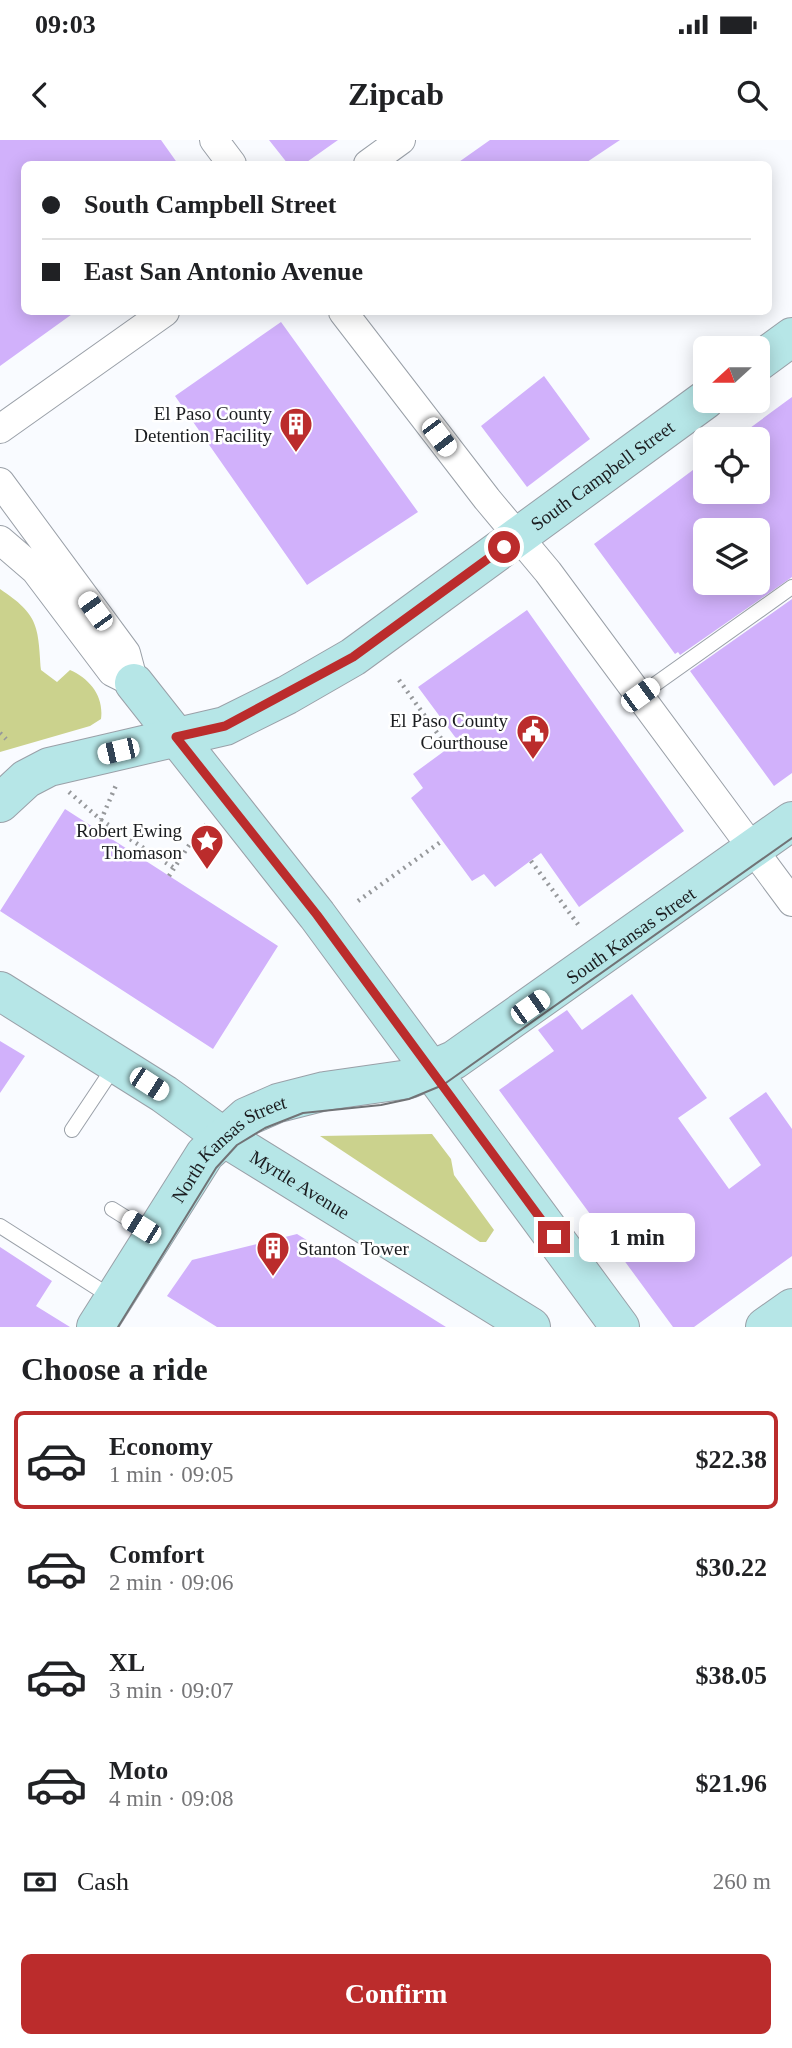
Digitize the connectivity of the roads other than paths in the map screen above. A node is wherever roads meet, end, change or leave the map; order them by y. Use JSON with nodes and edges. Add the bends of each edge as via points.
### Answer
{"nodes":[{"id":1,"x":214,"y":140,"type":"edge"},
{"id":2,"x":401,"y":140,"type":"edge"},
{"id":3,"x":230,"y":161,"type":"edge"},
{"id":4,"x":372,"y":161,"type":"edge"},
{"id":5,"x":161,"y":315,"type":"edge"},
{"id":6,"x":345,"y":315,"type":"edge"},
{"id":7,"x":792,"y":337,"type":"edge"},
{"id":8,"x":770,"y":353,"type":"edge"},
{"id":9,"x":693,"y":409,"type":"edge"},
{"id":10,"x":0,"y":429,"type":"edge"},
{"id":11,"x":0,"y":482,"type":"edge"},
{"id":12,"x":518,"y":537,"type":"junction"},
{"id":13,"x":0,"y":540,"type":"edge"},
{"id":14,"x":792,"y":587,"type":"edge"},
{"id":15,"x":134,"y":683,"type":"junction"},
{"id":16,"x":640,"y":695,"type":"junction"},
{"id":17,"x":176,"y":737,"type":"junction"},
{"id":18,"x":0,"y":803,"type":"edge"},
{"id":19,"x":792,"y":821,"type":"edge"},
{"id":20,"x":753,"y":848,"type":"junction"},
{"id":21,"x":792,"y":902,"type":"edge"},
{"id":22,"x":0,"y":991,"type":"edge"},
{"id":23,"x":117,"y":1063,"type":"junction"},
{"id":24,"x":432,"y":1072,"type":"junction"},
{"id":25,"x":72,"y":1130,"type":"dead end"},
{"id":26,"x":222,"y":1136,"type":"junction"},
{"id":27,"x":112,"y":1209,"type":"dead end"},
{"id":28,"x":0,"y":1226,"type":"edge"},
{"id":29,"x":153,"y":1235,"type":"junction"},
{"id":30,"x":792,"y":1308,"type":"edge"},
{"id":31,"x":105,"y":1313,"type":"edge"},
{"id":32,"x":531,"y":1327,"type":"edge"},
{"id":33,"x":620,"y":1327,"type":"edge"},
{"id":34,"x":765,"y":1327,"type":"edge"}],
"edges":[{"from":1,"to":3,"type":"street"},
{"from":2,"to":4,"type":"street"},
{"from":5,"to":10,"type":"street"},
{"from":6,"to":12,"type":"street"},
{"from":7,"to":8,"type":"main road"},
{"from":9,"to":12,"type":"main road","name":"South Campbell Street"},
{"from":11,"to":15,"type":"street","via":[[126,653]]},
{"from":12,"to":16,"type":"street"},
{"from":12,"to":17,"type":"main road","name":"South Campbell Street","via":[[353,657],[225,726]]},
{"from":13,"to":15,"type":"street","via":[[35,570],[112,672]]},
{"from":14,"to":16,"type":"lane"},
{"from":15,"to":17,"type":"main road"},
{"from":16,"to":20,"type":"street"},
{"from":17,"to":18,"type":"main road","name":"South Campbell Street","via":[[49,767],[26,779]]},
{"from":17,"to":24,"type":"main road","via":[[317,915]]},
{"from":19,"to":20,"type":"main road","name":"South Kansas Street"},
{"from":20,"to":21,"type":"street"},
{"from":20,"to":24,"type":"main road","name":"South Kansas Street","via":[[466,1053]]},
{"from":22,"to":23,"type":"main road","name":"Myrtle Avenue"},
{"from":23,"to":25,"type":"lane"},
{"from":23,"to":26,"type":"main road","name":"Myrtle Avenue"},
{"from":24,"to":26,"type":"main road","name":"North Kansas Street","via":[[278,1103],[246,1117]]},
{"from":24,"to":33,"type":"main road"},
{"from":26,"to":29,"type":"main road","name":"North Kansas Street","via":[[205,1154]]},
{"from":26,"to":32,"type":"main road","name":"Myrtle Avenue"},
{"from":27,"to":29,"type":"lane"},
{"from":28,"to":31,"type":"lane"},
{"from":29,"to":31,"type":"main road","name":"North Kansas Street"},
{"from":30,"to":34,"type":"main road"}]}
